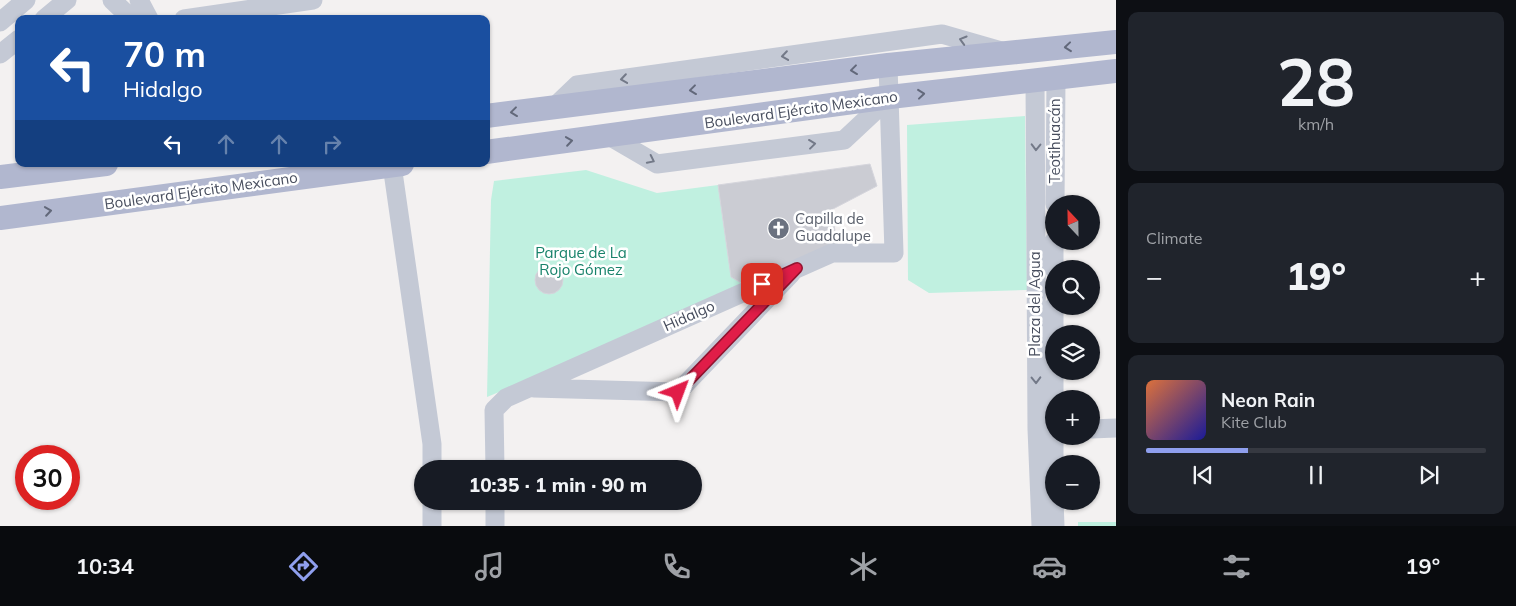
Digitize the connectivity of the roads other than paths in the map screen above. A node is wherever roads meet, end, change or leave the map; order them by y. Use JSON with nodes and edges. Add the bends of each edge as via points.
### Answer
{"nodes":[{"id":1,"x":26,"y":0,"type":"edge"},
{"id":2,"x":68,"y":0,"type":"edge"},
{"id":3,"x":112,"y":0,"type":"edge"},
{"id":4,"x":139,"y":0,"type":"edge"},
{"id":5,"x":313,"y":0,"type":"edge"},
{"id":6,"x":236,"y":6,"type":"edge"},
{"id":7,"x":49,"y":15,"type":"edge"},
{"id":8,"x":128,"y":15,"type":"edge"},
{"id":9,"x":147,"y":15,"type":"edge"},
{"id":10,"x":200,"y":15,"type":"edge"},
{"id":11,"x":0,"y":22,"type":"edge"},
{"id":12,"x":15,"y":42,"type":"edge"},
{"id":13,"x":1116,"y":42,"type":"edge"},
{"id":14,"x":0,"y":54,"type":"edge"},
{"id":15,"x":1010,"y":54,"type":"junction"},
{"id":16,"x":888,"y":66,"type":"junction"},
{"id":17,"x":1116,"y":71,"type":"edge"},
{"id":18,"x":1045,"y":80,"type":"junction"},
{"id":19,"x":890,"y":98,"type":"junction"},
{"id":20,"x":554,"y":107,"type":"junction"},
{"id":21,"x":490,"y":115,"type":"edge"},
{"id":22,"x":1036,"y":118,"type":"junction"},
{"id":23,"x":1055,"y":118,"type":"junction"},
{"id":24,"x":609,"y":136,"type":"junction"},
{"id":25,"x":490,"y":151,"type":"edge"},
{"id":26,"x":82,"y":167,"type":"edge"},
{"id":27,"x":375,"y":167,"type":"edge"},
{"id":28,"x":397,"y":167,"type":"edge"},
{"id":29,"x":0,"y":177,"type":"edge"},
{"id":30,"x":1055,"y":195,"type":"edge"},
{"id":31,"x":0,"y":218,"type":"edge"},
{"id":32,"x":797,"y":268,"type":"junction"},
{"id":33,"x":1054,"y":315,"type":"edge"},
{"id":34,"x":529,"y":388,"type":"junction"},
{"id":35,"x":1050,"y":390,"type":"edge"},
{"id":36,"x":1045,"y":399,"type":"edge"},
{"id":37,"x":1116,"y":428,"type":"edge"},
{"id":38,"x":1100,"y":429,"type":"edge"},
{"id":39,"x":1047,"y":445,"type":"edge"},
{"id":40,"x":432,"y":460,"type":"edge"},
{"id":41,"x":495,"y":460,"type":"edge"},
{"id":42,"x":432,"y":510,"type":"edge"},
{"id":43,"x":495,"y":510,"type":"edge"},
{"id":44,"x":1054,"y":510,"type":"edge"},
{"id":45,"x":432,"y":526,"type":"edge"},
{"id":46,"x":495,"y":526,"type":"edge"},
{"id":47,"x":1041,"y":526,"type":"edge"},
{"id":48,"x":1055,"y":526,"type":"edge"}],
"edges":[{"from":1,"to":11,"type":"street"},
{"from":2,"to":7,"type":"street"},
{"from":3,"to":8,"type":"street"},
{"from":4,"to":9,"type":"street"},
{"from":5,"to":6,"type":"street"},
{"from":6,"to":10,"type":"street"},
{"from":12,"to":14,"type":"street"},
{"from":13,"to":15,"type":"main road","one_way":true},
{"from":15,"to":16,"type":"main road"},
{"from":15,"to":20,"type":"street","one_way":true,"via":[[942,34],[576,85]]},
{"from":16,"to":19,"type":"street"},
{"from":16,"to":20,"type":"main road","one_way":true},
{"from":17,"to":18,"type":"main road","name":"Boulevard Ejército Mexicano"},
{"from":19,"to":18,"type":"main road","name":"Boulevard Ejército Mexicano","one_way":true},
{"from":18,"to":22,"type":"street","name":"Plaza del Agua"},
{"from":18,"to":23,"type":"street","name":"Teotihuacán"},
{"from":19,"to":24,"type":"main road","name":"Boulevard Ejército Mexicano"},
{"from":24,"to":19,"type":"street","one_way":true,"via":[[657,164],[844,140]]},
{"from":19,"to":32,"type":"street","name":"Hidalgo","via":[[894,252],[832,253]]},
{"from":20,"to":21,"type":"main road","one_way":true},
{"from":22,"to":23,"type":"street"},
{"from":22,"to":36,"type":"street","name":"Plaza del Agua","one_way":true,"via":[[1034,285]]},
{"from":23,"to":30,"type":"street","name":"Teotihuacán"},
{"from":25,"to":24,"type":"main road","name":"Boulevard Ejército Mexicano","one_way":true},
{"from":26,"to":29,"type":"main road"},
{"from":31,"to":27,"type":"main road","name":"Boulevard Ejército Mexicano","one_way":true},
{"from":28,"to":40,"type":"street"},
{"from":32,"to":34,"type":"street","name":"Hidalgo"},
{"from":32,"to":34,"type":"street","via":[[678,392]]},
{"from":33,"to":35,"type":"street"},
{"from":34,"to":41,"type":"street","name":"Hidalgo","via":[[506,398],[494,410]]},
{"from":37,"to":38,"type":"street"},
{"from":39,"to":47,"type":"street","name":"Plaza del Agua"},
{"from":42,"to":45,"type":"street"},
{"from":43,"to":46,"type":"street"},
{"from":44,"to":48,"type":"street"}]}
